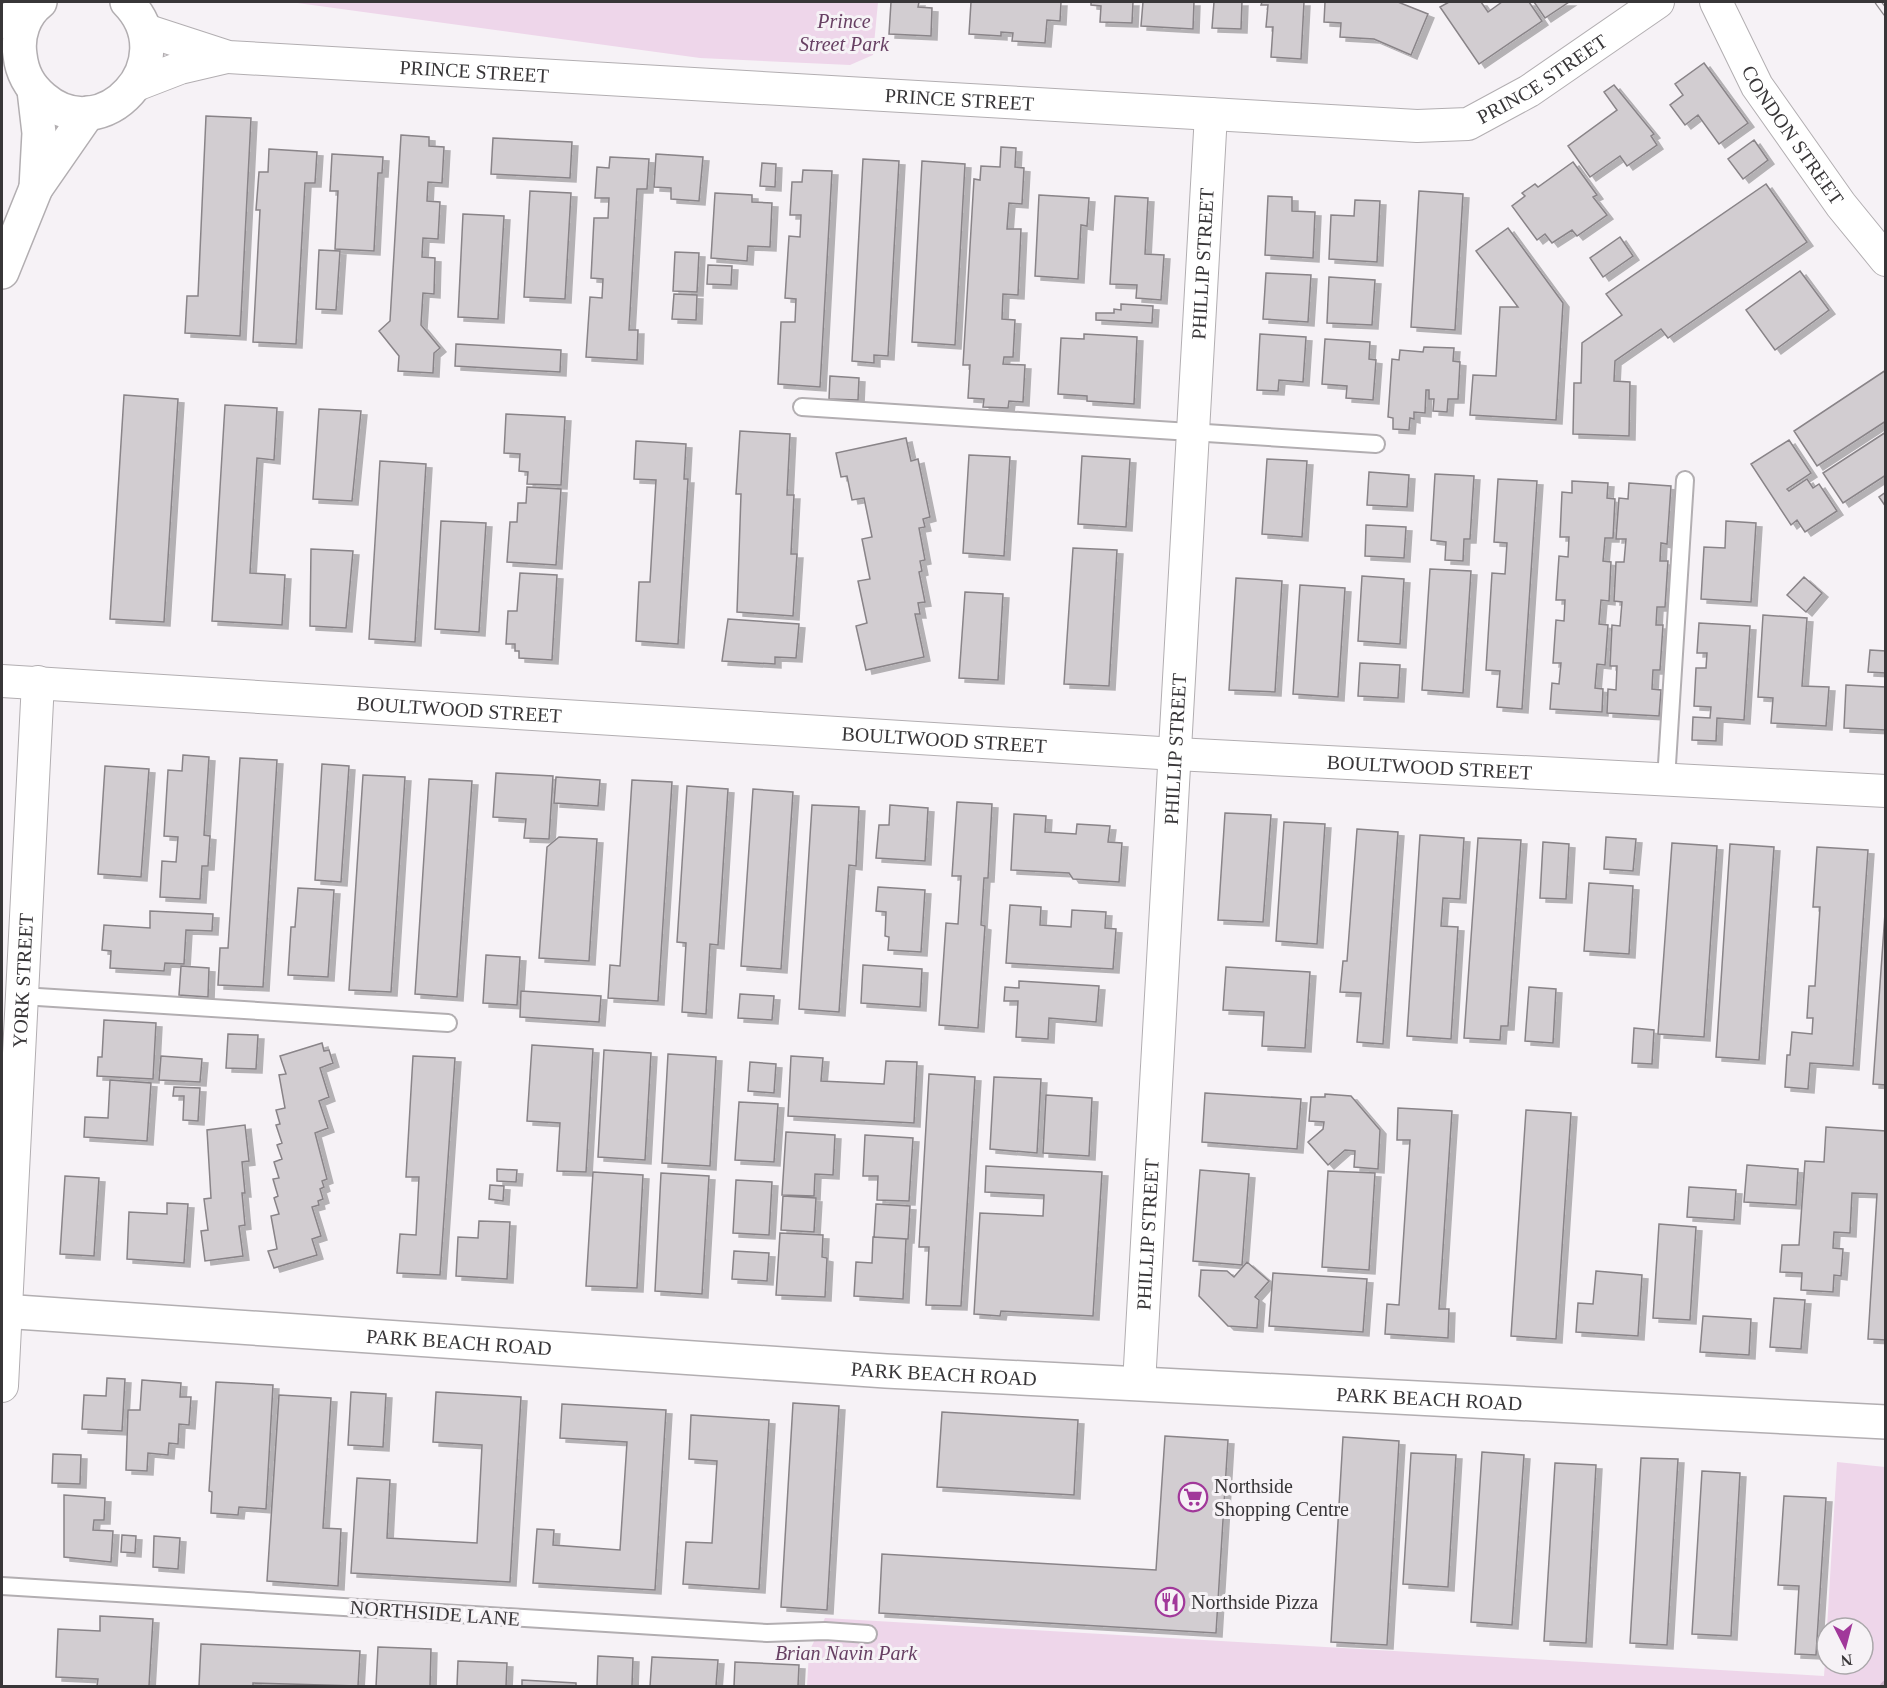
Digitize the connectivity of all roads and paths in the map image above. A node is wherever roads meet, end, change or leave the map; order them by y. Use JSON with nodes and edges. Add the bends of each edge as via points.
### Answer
{"nodes":[{"id":1,"x":1658,"y":2,"type":"edge"},
{"id":2,"x":1716,"y":2,"type":"edge"},
{"id":3,"x":37,"y":4,"type":"edge"},
{"id":4,"x":136,"y":11,"type":"edge"},
{"id":5,"x":2,"y":22,"type":"edge"},
{"id":6,"x":228,"y":57,"type":"junction"},
{"id":7,"x":19,"y":72,"type":"edge"},
{"id":8,"x":136,"y":85,"type":"junction"},
{"id":9,"x":88,"y":113,"type":"junction"},
{"id":10,"x":1211,"y":114,"type":"junction"},
{"id":11,"x":36,"y":188,"type":"junction"},
{"id":12,"x":1886,"y":260,"type":"edge"},
{"id":13,"x":2,"y":272,"type":"edge"},
{"id":14,"x":802,"y":407,"type":"dead end"},
{"id":15,"x":1192,"y":432,"type":"junction"},
{"id":16,"x":1376,"y":444,"type":"dead end"},
{"id":17,"x":1685,"y":480,"type":"dead end"},
{"id":18,"x":2,"y":681,"type":"edge"},
{"id":19,"x":38,"y":682,"type":"junction"},
{"id":20,"x":1176,"y":754,"type":"junction"},
{"id":21,"x":1666,"y":780,"type":"junction"},
{"id":22,"x":1886,"y":791,"type":"edge"},
{"id":23,"x":22,"y":996,"type":"junction"},
{"id":24,"x":448,"y":1023,"type":"dead end"},
{"id":25,"x":4,"y":1311,"type":"edge"},
{"id":26,"x":1139,"y":1384,"type":"junction"},
{"id":27,"x":2,"y":1386,"type":"edge"},
{"id":28,"x":1886,"y":1422,"type":"edge"},
{"id":29,"x":2,"y":1586,"type":"edge"},
{"id":30,"x":868,"y":1634,"type":"dead end"}],
"edges":[{"from":1,"to":10,"type":"street","name":"PRINCE STREET","via":[[1529,91],[1468,123],[1417,126]]},
{"from":2,"to":12,"type":"street","name":"CONDON STREET","via":[[1757,86],[1841,205]]},
{"from":3,"to":5,"type":"street"},
{"from":3,"to":7,"type":"street","via":[[23,24],[18,45]]},
{"from":4,"to":6,"type":"street","name":"PRINCE STREET"},
{"from":4,"to":8,"type":"street","via":[[148,49],[145,68]]},
{"from":6,"to":8,"type":"street","name":"PRINCE STREET","via":[[180,68]]},
{"from":6,"to":10,"type":"street","name":"PRINCE STREET"},
{"from":7,"to":9,"type":"street","via":[[49,103],[68,111]]},
{"from":7,"to":11,"type":"street","via":[[39,133]]},
{"from":8,"to":9,"type":"street","via":[[115,104]]},
{"from":9,"to":11,"type":"street"},
{"from":10,"to":15,"type":"street","name":"PHILLIP STREET"},
{"from":11,"to":13,"type":"street"},
{"from":14,"to":15,"type":"lane"},
{"from":15,"to":16,"type":"lane"},
{"from":15,"to":20,"type":"street","name":"PHILLIP STREET"},
{"from":17,"to":21,"type":"lane"},
{"from":18,"to":19,"type":"street","name":"BOULTWOOD STREET"},
{"from":19,"to":20,"type":"street","name":"BOULTWOOD STREET"},
{"from":19,"to":23,"type":"street","name":"YORK STREET"},
{"from":20,"to":21,"type":"street","name":"BOULTWOOD STREET"},
{"from":20,"to":26,"type":"street","name":"PHILLIP STREET"},
{"from":21,"to":22,"type":"street","name":"BOULTWOOD STREET"},
{"from":23,"to":24,"type":"lane"},
{"from":23,"to":25,"type":"street","name":"YORK STREET"},
{"from":25,"to":26,"type":"street","name":"PARK BEACH ROAD"},
{"from":25,"to":27,"type":"street","name":"YORK STREET"},
{"from":26,"to":28,"type":"street","name":"PARK BEACH ROAD"},
{"from":29,"to":30,"type":"lane","name":"NORTHSIDE LANE","via":[[755,1632]]}]}
